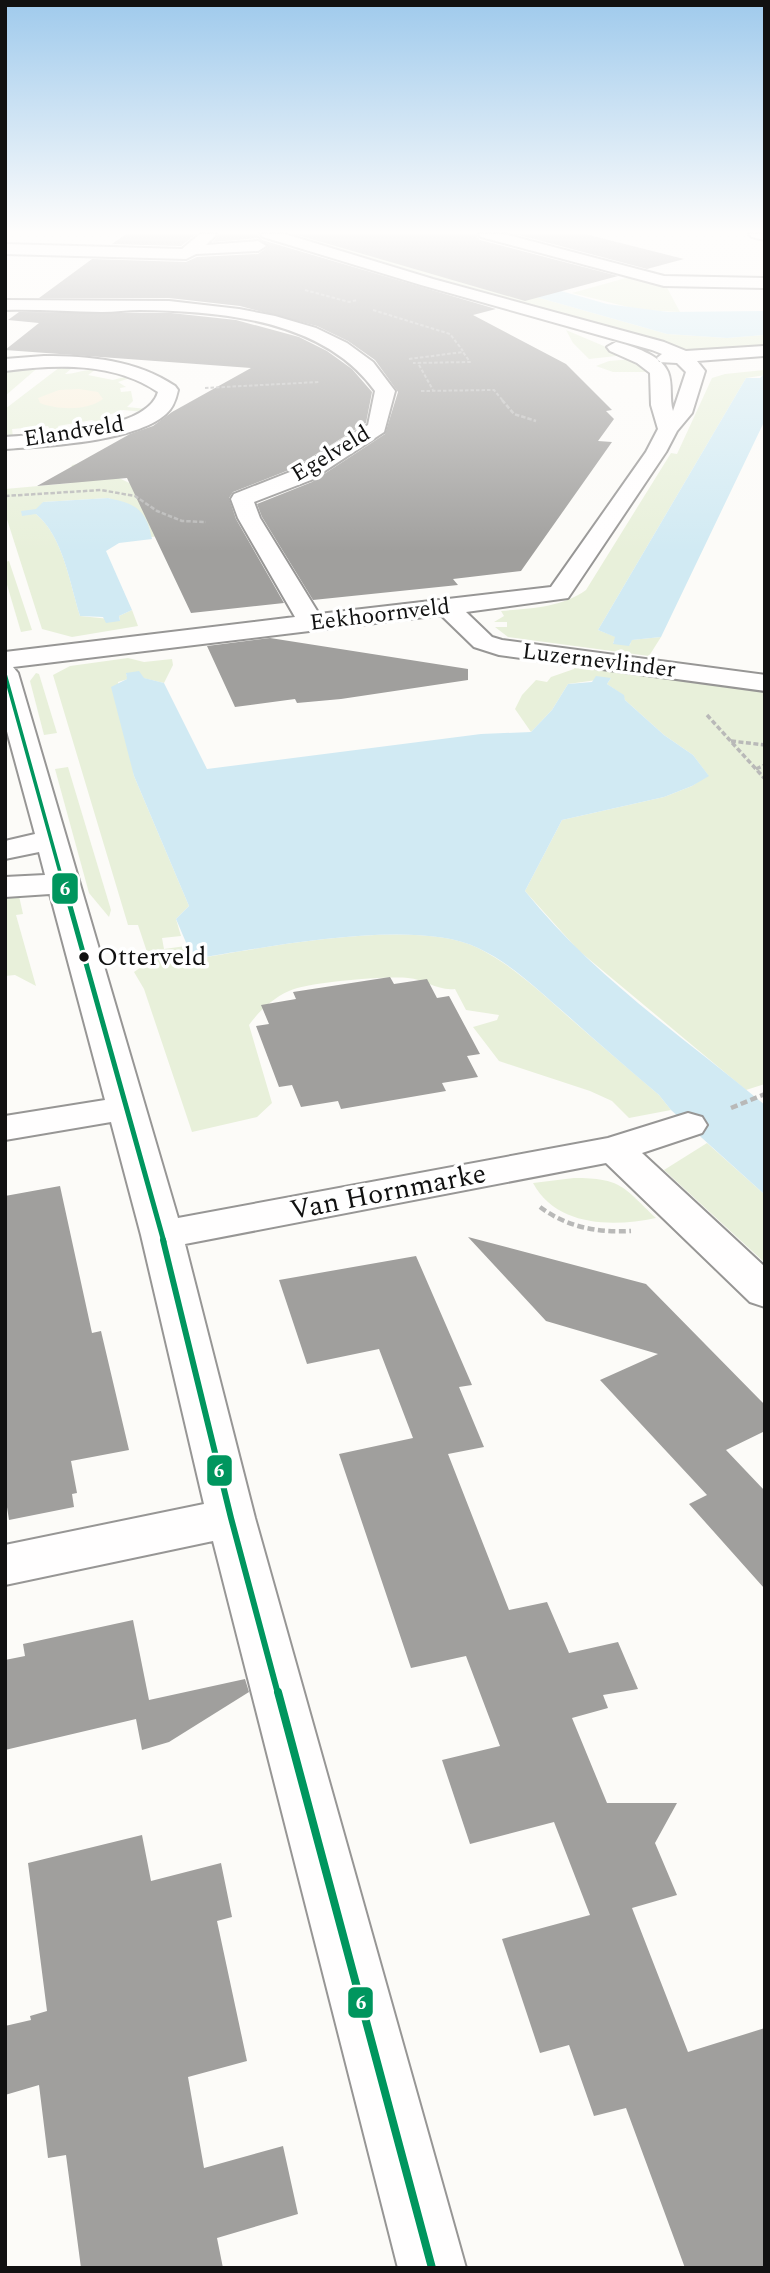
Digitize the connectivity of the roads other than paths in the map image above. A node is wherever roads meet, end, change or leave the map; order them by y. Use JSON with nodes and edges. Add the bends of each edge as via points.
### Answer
{"nodes":[{"id":1,"x":327,"y":340,"type":"edge"},
{"id":2,"x":597,"y":340,"type":"edge"},
{"id":3,"x":638,"y":340,"type":"edge"},
{"id":4,"x":765,"y":351,"type":"edge"},
{"id":5,"x":687,"y":362,"type":"junction"},
{"id":6,"x":765,"y":362,"type":"edge"},
{"id":7,"x":650,"y":364,"type":"junction"},
{"id":8,"x":5,"y":365,"type":"edge"},
{"id":9,"x":668,"y":429,"type":"junction"},
{"id":10,"x":5,"y":443,"type":"edge"},
{"id":11,"x":447,"y":607,"type":"junction"},
{"id":12,"x":312,"y":624,"type":"junction"},
{"id":13,"x":5,"y":660,"type":"edge"},
{"id":14,"x":5,"y":673,"type":"edge"},
{"id":15,"x":765,"y":682,"type":"edge"},
{"id":16,"x":51,"y":840,"type":"junction"},
{"id":17,"x":5,"y":850,"type":"edge"},
{"id":18,"x":64,"y":883,"type":"junction"},
{"id":19,"x":5,"y":887,"type":"edge"},
{"id":20,"x":126,"y":1108,"type":"junction"},
{"id":21,"x":688,"y":1125,"type":"dead end"},
{"id":22,"x":5,"y":1128,"type":"edge"},
{"id":23,"x":614,"y":1149,"type":"junction"},
{"id":24,"x":162,"y":1235,"type":"junction"},
{"id":25,"x":765,"y":1292,"type":"edge"},
{"id":26,"x":231,"y":1518,"type":"junction"},
{"id":27,"x":5,"y":1565,"type":"edge"},
{"id":28,"x":432,"y":2268,"type":"edge"}],
"edges":[{"from":1,"to":12,"type":"street","name":"Egelveld","via":[[362,362],[382,385],[377,428],[303,475],[242,499],[248,518]]},
{"from":2,"to":7,"type":"street"},
{"from":3,"to":5,"type":"street"},
{"from":4,"to":5,"type":"street"},
{"from":5,"to":6,"type":"street"},
{"from":5,"to":7,"type":"street"},
{"from":5,"to":9,"type":"street","name":"Eekhoornveld","via":[[696,371],[682,413]]},
{"from":7,"to":9,"type":"street","via":[[659,373]]},
{"from":8,"to":10,"type":"street","name":"Elandveld","via":[[41,361],[121,368],[156,379],[168,390],[163,406],[136,422],[72,436]]},
{"from":9,"to":11,"type":"street","name":"Eekhoornveld","via":[[559,593]]},
{"from":11,"to":12,"type":"street","name":"Eekhoornveld"},
{"from":11,"to":15,"type":"street","name":"Luzernevlinder","via":[[483,642],[499,648]]},
{"from":12,"to":13,"type":"street","name":"Eekhoornveld"},
{"from":14,"to":16,"type":"street"},
{"from":16,"to":17,"type":"street"},
{"from":16,"to":18,"type":"street"},
{"from":18,"to":19,"type":"street"},
{"from":18,"to":20,"type":"street"},
{"from":20,"to":22,"type":"street"},
{"from":20,"to":24,"type":"street"},
{"from":21,"to":23,"type":"street","name":"Van Hornmarke"},
{"from":23,"to":24,"type":"street","name":"Van Hornmarke"},
{"from":23,"to":25,"type":"street"},
{"from":24,"to":26,"type":"street"},
{"from":26,"to":27,"type":"street"},
{"from":26,"to":28,"type":"street"}]}
